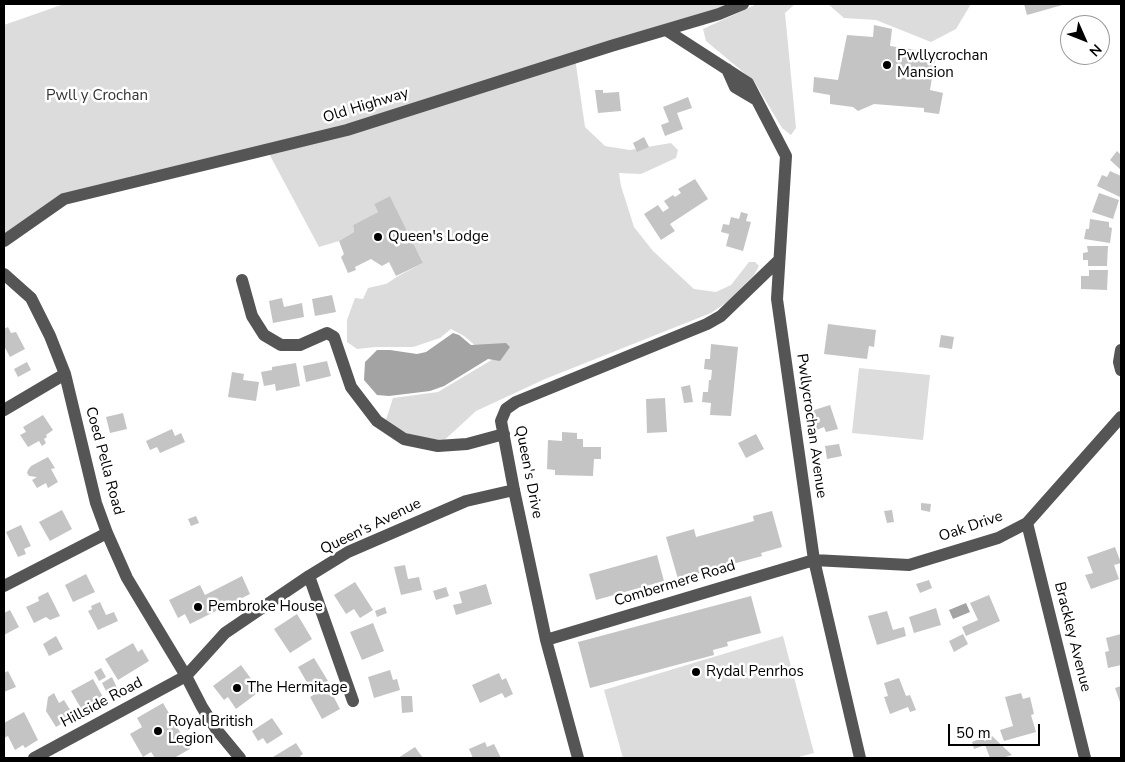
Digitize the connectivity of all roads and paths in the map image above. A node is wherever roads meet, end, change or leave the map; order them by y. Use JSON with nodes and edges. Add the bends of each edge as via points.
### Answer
{"nodes":[{"id":1,"x":742,"y":4,"type":"edge"},
{"id":2,"x":666,"y":30,"type":"junction"},
{"id":3,"x":4,"y":241,"type":"edge"},
{"id":4,"x":778,"y":261,"type":"junction"},
{"id":5,"x":4,"y":274,"type":"edge"},
{"id":6,"x":242,"y":280,"type":"dead end"},
{"id":7,"x":1121,"y":350,"type":"edge"},
{"id":8,"x":1121,"y":370,"type":"edge"},
{"id":9,"x":65,"y":374,"type":"junction"},
{"id":10,"x":4,"y":410,"type":"edge"},
{"id":11,"x":1121,"y":417,"type":"edge"},
{"id":12,"x":504,"y":434,"type":"junction"},
{"id":13,"x":514,"y":490,"type":"junction"},
{"id":14,"x":1027,"y":523,"type":"junction"},
{"id":15,"x":107,"y":533,"type":"junction"},
{"id":16,"x":814,"y":560,"type":"junction"},
{"id":17,"x":309,"y":576,"type":"junction"},
{"id":18,"x":4,"y":586,"type":"edge"},
{"id":19,"x":546,"y":640,"type":"junction"},
{"id":20,"x":186,"y":676,"type":"junction"},
{"id":21,"x":353,"y":701,"type":"dead end"},
{"id":22,"x":34,"y":758,"type":"edge"},
{"id":23,"x":240,"y":758,"type":"edge"},
{"id":24,"x":578,"y":758,"type":"edge"},
{"id":25,"x":860,"y":758,"type":"edge"},
{"id":26,"x":1085,"y":758,"type":"edge"}],
"edges":[{"from":1,"to":2,"type":"street","name":"Old Highway"},
{"from":2,"to":3,"type":"street","name":"Old Highway","via":[[346,130],[64,199]]},
{"from":2,"to":4,"type":"street","name":"Pwllycrochan Avenue","via":[[727,69],[735,87],[757,100],[786,156]]},
{"from":4,"to":12,"type":"street","name":"Queen's Drive","via":[[721,316],[707,324],[516,402],[506,410],[501,421]]},
{"from":4,"to":16,"type":"street","name":"Pwllycrochan Avenue","via":[[777,299]]},
{"from":5,"to":9,"type":"street","name":"Coed Pella Road","via":[[30,298]]},
{"from":6,"to":12,"type":"street","via":[[252,316],[264,336],[281,345],[300,345],[327,333],[334,337],[351,387],[377,421],[404,439],[438,446],[467,444]]},
{"from":7,"to":8,"type":"street"},
{"from":9,"to":10,"type":"street"},
{"from":9,"to":15,"type":"street","name":"Coed Pella Road","via":[[96,503]]},
{"from":11,"to":14,"type":"street","name":"Oak Drive"},
{"from":12,"to":13,"type":"street","name":"Queen's Drive"},
{"from":13,"to":17,"type":"street","name":"Queen's Avenue","via":[[466,500],[348,552]]},
{"from":13,"to":19,"type":"street","name":"Queen's Drive"},
{"from":14,"to":16,"type":"street","name":"Oak Drive","via":[[998,538],[909,565]]},
{"from":14,"to":26,"type":"street","name":"Brackley Avenue"},
{"from":15,"to":18,"type":"street"},
{"from":15,"to":20,"type":"street","name":"Coed Pella Road","via":[[127,578]]},
{"from":16,"to":19,"type":"street","name":"Combermere Road"},
{"from":16,"to":25,"type":"street","name":"Pwllycrochan Avenue"},
{"from":17,"to":20,"type":"street","name":"Queen's Avenue","via":[[224,633]]},
{"from":17,"to":21,"type":"street"},
{"from":19,"to":24,"type":"street","name":"Queen's Drive"},
{"from":20,"to":22,"type":"street","name":"Hillside Road"},
{"from":20,"to":23,"type":"street","name":"Coed Pella Road","via":[[216,729]]}]}
